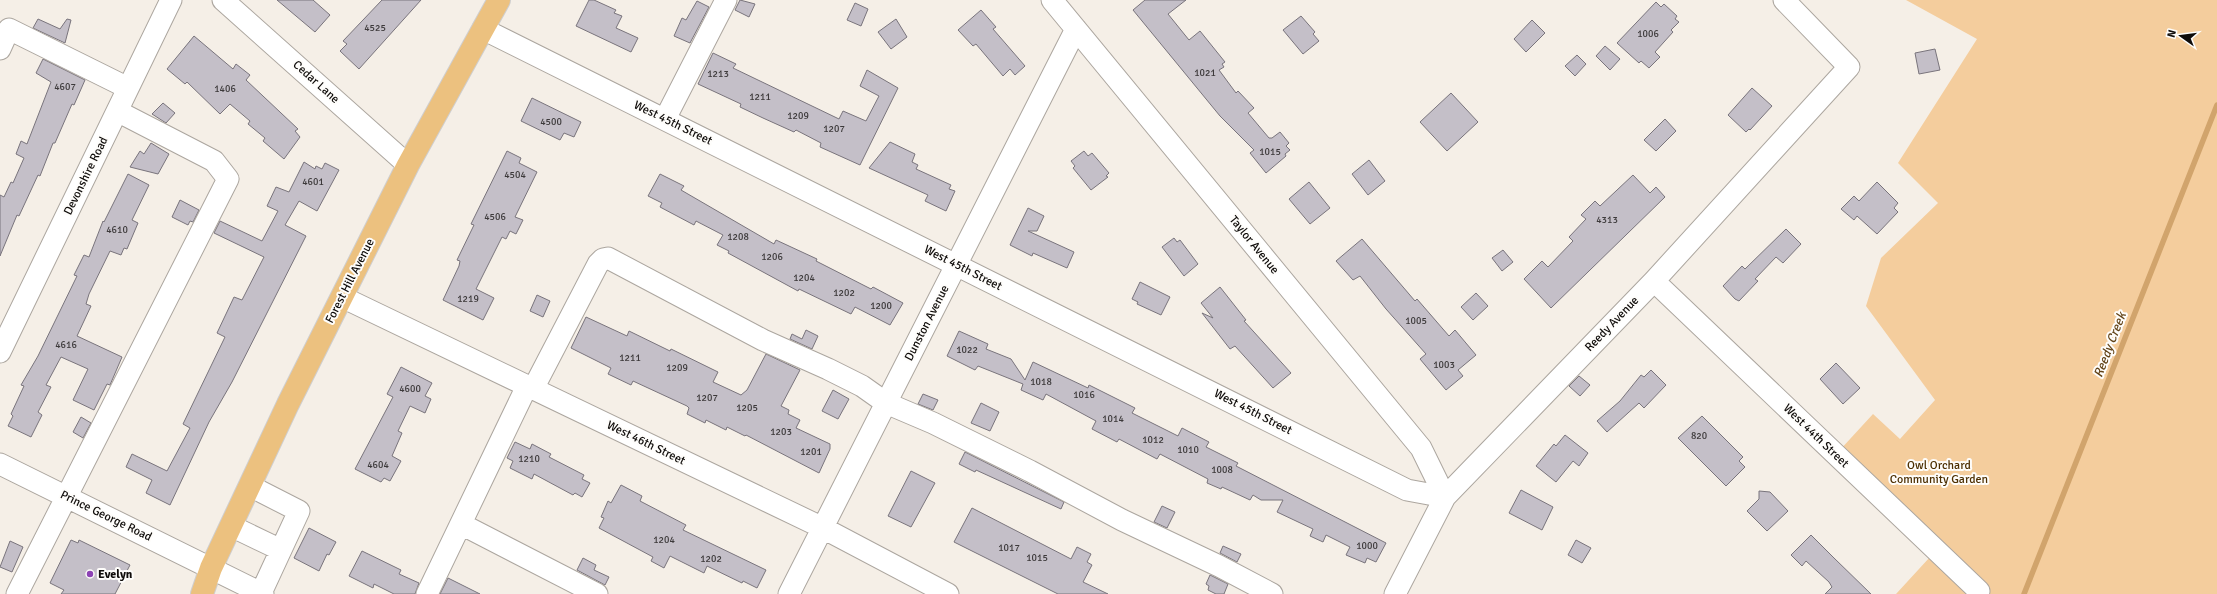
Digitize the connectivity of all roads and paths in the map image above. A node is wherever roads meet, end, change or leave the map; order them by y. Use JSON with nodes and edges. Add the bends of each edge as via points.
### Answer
{"nodes":[{"id":1,"x":171,"y":0,"type":"edge"},
{"id":2,"x":223,"y":0,"type":"edge"},
{"id":3,"x":499,"y":0,"type":"edge"},
{"id":4,"x":726,"y":0,"type":"edge"},
{"id":5,"x":1052,"y":0,"type":"edge"},
{"id":6,"x":1784,"y":0,"type":"edge"},
{"id":7,"x":483,"y":29,"type":"junction"},
{"id":8,"x":1076,"y":30,"type":"junction"},
{"id":9,"x":0,"y":49,"type":"edge"},
{"id":10,"x":128,"y":88,"type":"junction"},
{"id":11,"x":117,"y":110,"type":"junction"},
{"id":12,"x":665,"y":119,"type":"junction"},
{"id":13,"x":408,"y":165,"type":"junction"},
{"id":14,"x":957,"y":265,"type":"junction"},
{"id":15,"x":1654,"y":281,"type":"junction"},
{"id":16,"x":342,"y":297,"type":"junction"},
{"id":17,"x":0,"y":352,"type":"edge"},
{"id":18,"x":530,"y":387,"type":"junction"},
{"id":19,"x":886,"y":403,"type":"junction"},
{"id":20,"x":0,"y":464,"type":"edge"},
{"id":21,"x":250,"y":486,"type":"junction"},
{"id":22,"x":66,"y":497,"type":"junction"},
{"id":23,"x":1445,"y":497,"type":"junction"},
{"id":24,"x":461,"y":524,"type":"junction"},
{"id":25,"x":231,"y":526,"type":"junction"},
{"id":26,"x":821,"y":528,"type":"junction"},
{"id":27,"x":281,"y":550,"type":"junction"},
{"id":28,"x":211,"y":568,"type":"junction"},
{"id":29,"x":1979,"y":592,"type":"dead end"},
{"id":30,"x":262,"y":593,"type":"edge"},
{"id":31,"x":17,"y":594,"type":"edge"},
{"id":32,"x":194,"y":594,"type":"edge"},
{"id":33,"x":202,"y":594,"type":"edge"},
{"id":34,"x":427,"y":594,"type":"edge"},
{"id":35,"x":597,"y":594,"type":"edge"},
{"id":36,"x":789,"y":594,"type":"edge"},
{"id":37,"x":948,"y":594,"type":"edge"},
{"id":38,"x":1272,"y":594,"type":"edge"},
{"id":39,"x":1395,"y":594,"type":"edge"}],
"edges":[{"from":1,"to":10,"type":"street","name":"Devonshire Road"},
{"from":2,"to":13,"type":"street","name":"Cedar Lane"},
{"from":3,"to":7,"type":"main road","name":"Forest Hill Avenue"},
{"from":4,"to":12,"type":"street"},
{"from":5,"to":8,"type":"street","name":"Taylor Avenue"},
{"from":6,"to":15,"type":"street","name":"Reedy Avenue","via":[[1849,67]]},
{"from":7,"to":12,"type":"street","name":"West 45th Street"},
{"from":7,"to":13,"type":"main road","name":"Forest Hill Avenue"},
{"from":8,"to":14,"type":"street","name":"Dunston Avenue"},
{"from":8,"to":23,"type":"street","name":"Taylor Avenue","via":[[1421,448]]},
{"from":9,"to":10,"type":"street","via":[[10,29]]},
{"from":10,"to":11,"type":"street","name":"Devonshire Road"},
{"from":11,"to":17,"type":"street","name":"Devonshire Road"},
{"from":11,"to":22,"type":"street","via":[[214,162],[228,179]]},
{"from":12,"to":14,"type":"street","name":"West 45th Street"},
{"from":13,"to":16,"type":"main road","name":"Forest Hill Avenue"},
{"from":14,"to":19,"type":"street","name":"Dunston Avenue"},
{"from":14,"to":23,"type":"street","name":"West 45th Street","via":[[1407,490]]},
{"from":15,"to":23,"type":"street","name":"Reedy Avenue"},
{"from":15,"to":29,"type":"street","name":"West 44th Street"},
{"from":16,"to":18,"type":"street","name":"West 46th Street"},
{"from":16,"to":21,"type":"main road","name":"Forest Hill Avenue"},
{"from":18,"to":19,"type":"street","via":[[598,264],[608,258],[763,340],[862,386]]},
{"from":18,"to":24,"type":"street"},
{"from":18,"to":26,"type":"street","name":"West 46th Street"},
{"from":19,"to":26,"type":"street","name":"Dunston Avenue"},
{"from":19,"to":38,"type":"street","via":[[933,423]]},
{"from":20,"to":22,"type":"street","name":"Prince George Road"},
{"from":21,"to":25,"type":"main road","name":"Forest Hill Avenue"},
{"from":21,"to":27,"type":"street","via":[[299,511]]},
{"from":22,"to":28,"type":"street","name":"Prince George Road"},
{"from":22,"to":31,"type":"street"},
{"from":23,"to":39,"type":"street","name":"Reedy Avenue"},
{"from":24,"to":34,"type":"street"},
{"from":24,"to":35,"type":"street"},
{"from":25,"to":27,"type":"street"},
{"from":25,"to":28,"type":"main road","name":"Forest Hill Avenue"},
{"from":26,"to":36,"type":"street","name":"Dunston Avenue"},
{"from":26,"to":37,"type":"street","name":"West 46th Street"},
{"from":27,"to":30,"type":"street"},
{"from":28,"to":30,"type":"street","name":"Prince George Road"},
{"from":28,"to":32,"type":"main road","name":"Forest Hill Avenue"},
{"from":28,"to":33,"type":"main road","name":"Forest Hill Avenue"}]}
